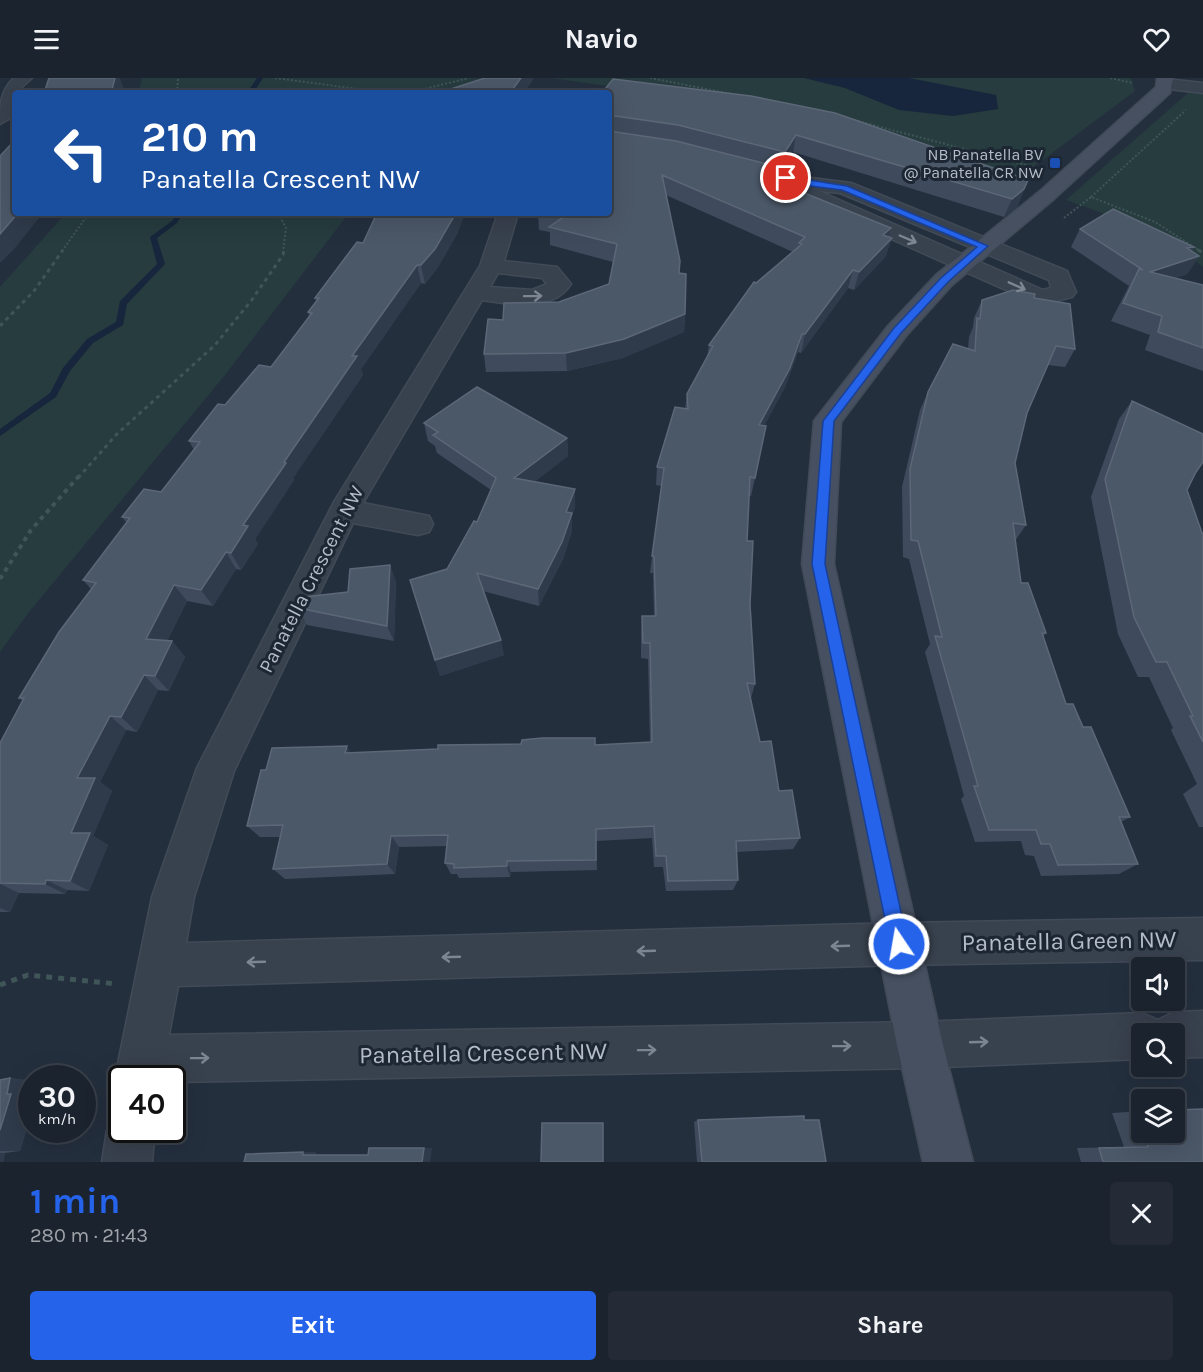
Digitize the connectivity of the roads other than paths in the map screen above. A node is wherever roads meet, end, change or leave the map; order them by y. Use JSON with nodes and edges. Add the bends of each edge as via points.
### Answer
{"nodes":[{"id":1,"x":24,"y":78,"type":"edge"},
{"id":2,"x":1166,"y":81,"type":"edge"},
{"id":3,"x":1203,"y":88,"type":"edge"},
{"id":4,"x":4,"y":93,"type":"edge"},
{"id":5,"x":0,"y":119,"type":"edge"},
{"id":6,"x":709,"y":158,"type":"edge"},
{"id":7,"x":507,"y":216,"type":"edge"},
{"id":8,"x":974,"y":254,"type":"junction"},
{"id":9,"x":344,"y":510,"type":"junction"},
{"id":10,"x":418,"y":524,"type":"dead end"},
{"id":11,"x":1203,"y":939,"type":"edge"},
{"id":12,"x":899,"y":944,"type":"junction"},
{"id":13,"x":157,"y":975,"type":"junction"},
{"id":14,"x":1203,"y":1034,"type":"edge"},
{"id":15,"x":1185,"y":1035,"type":"edge"},
{"id":16,"x":1131,"y":1036,"type":"edge"},
{"id":17,"x":920,"y":1045,"type":"junction"},
{"id":18,"x":141,"y":1065,"type":"edge"},
{"id":19,"x":186,"y":1068,"type":"edge"},
{"id":20,"x":129,"y":1143,"type":"edge"},
{"id":21,"x":127,"y":1162,"type":"edge"},
{"id":22,"x":948,"y":1162,"type":"edge"}],
"edges":[{"from":1,"to":4,"type":"street"},
{"from":2,"to":3,"type":"street"},
{"from":2,"to":8,"type":"street","via":[[1047,195]]},
{"from":4,"to":5,"type":"street"},
{"from":6,"to":8,"type":"street","via":[[802,183],[815,198]]},
{"from":7,"to":9,"type":"street","name":"Panatella Crescent NW","via":[[483,279]]},
{"from":8,"to":12,"type":"street","via":[[897,331],[828,421],[819,564]]},
{"from":9,"to":10,"type":"street"},
{"from":9,"to":13,"type":"street","name":"Panatella Crescent NW","via":[[216,768],[173,897]]},
{"from":11,"to":12,"type":"street","name":"Panatella Green NW"},
{"from":12,"to":13,"type":"street","one_way":true},
{"from":12,"to":17,"type":"street"},
{"from":13,"to":18,"type":"street","name":"Panatella Crescent NW"},
{"from":14,"to":15,"type":"street"},
{"from":17,"to":16,"type":"street","one_way":true},
{"from":19,"to":17,"type":"street","name":"Panatella Crescent NW","one_way":true},
{"from":17,"to":22,"type":"street"},
{"from":20,"to":21,"type":"street"}]}
